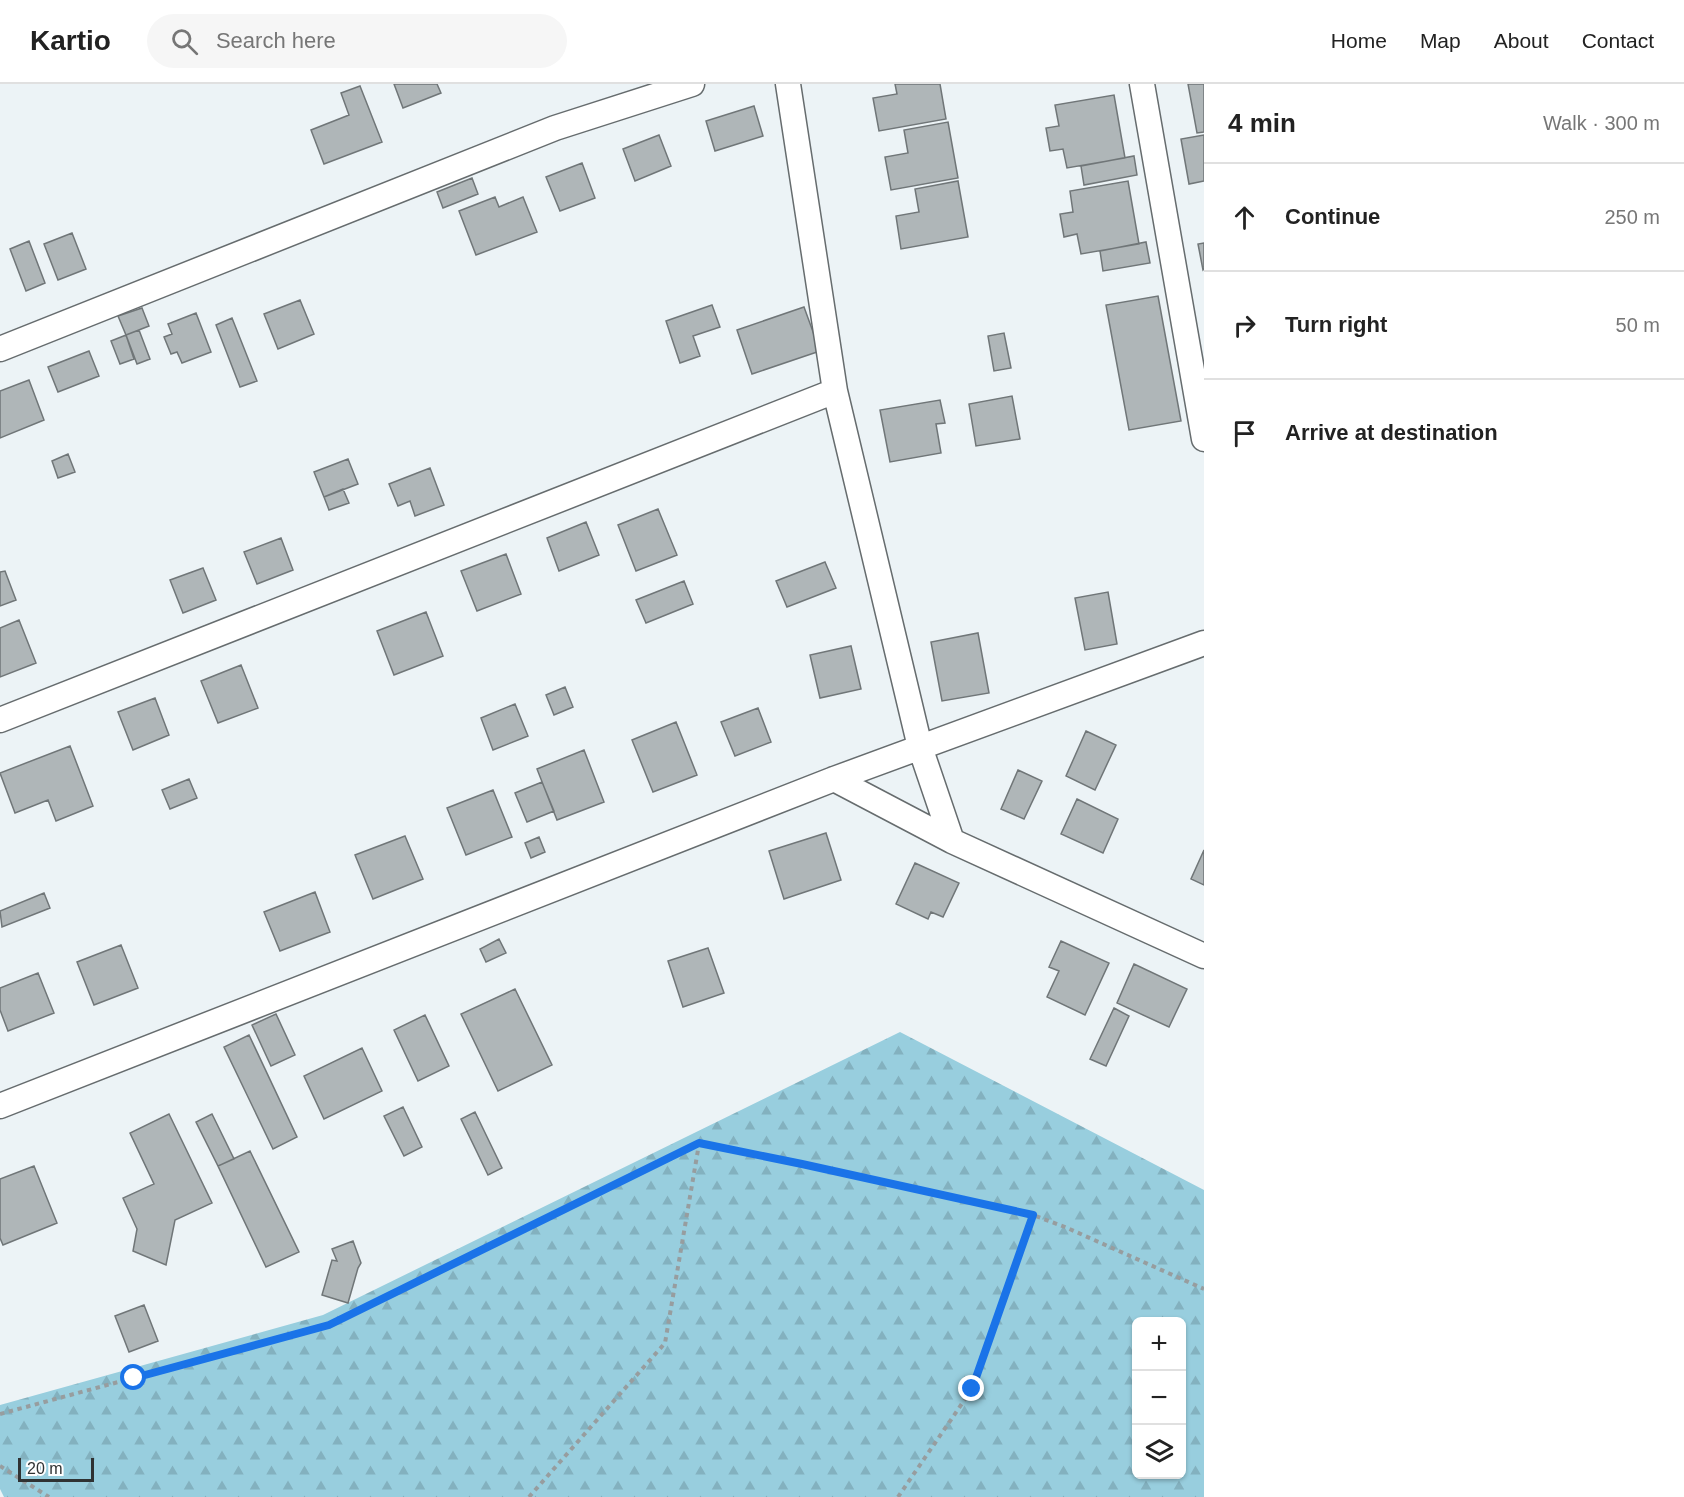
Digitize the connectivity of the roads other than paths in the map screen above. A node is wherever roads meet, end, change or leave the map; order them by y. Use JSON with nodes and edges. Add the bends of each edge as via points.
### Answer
{"nodes":[{"id":1,"x":692,"y":84,"type":"edge"},
{"id":2,"x":788,"y":84,"type":"edge"},
{"id":3,"x":1142,"y":84,"type":"edge"},
{"id":4,"x":0,"y":349,"type":"edge"},
{"id":5,"x":835,"y":391,"type":"junction"},
{"id":6,"x":1204,"y":439,"type":"edge"},
{"id":7,"x":1204,"y":643,"type":"edge"},
{"id":8,"x":0,"y":720,"type":"edge"},
{"id":9,"x":920,"y":747,"type":"junction"},
{"id":10,"x":834,"y":779,"type":"junction"},
{"id":11,"x":952,"y":842,"type":"junction"},
{"id":12,"x":1204,"y":956,"type":"edge"},
{"id":13,"x":0,"y":1106,"type":"edge"}],
"edges":[{"from":1,"to":4,"type":"street","via":[[555,128]]},
{"from":2,"to":5,"type":"street"},
{"from":3,"to":6,"type":"street"},
{"from":5,"to":8,"type":"street"},
{"from":5,"to":9,"type":"street"},
{"from":7,"to":9,"type":"street"},
{"from":9,"to":10,"type":"street"},
{"from":9,"to":11,"type":"street"},
{"from":10,"to":11,"type":"street"},
{"from":10,"to":13,"type":"street"},
{"from":11,"to":12,"type":"street"}]}
